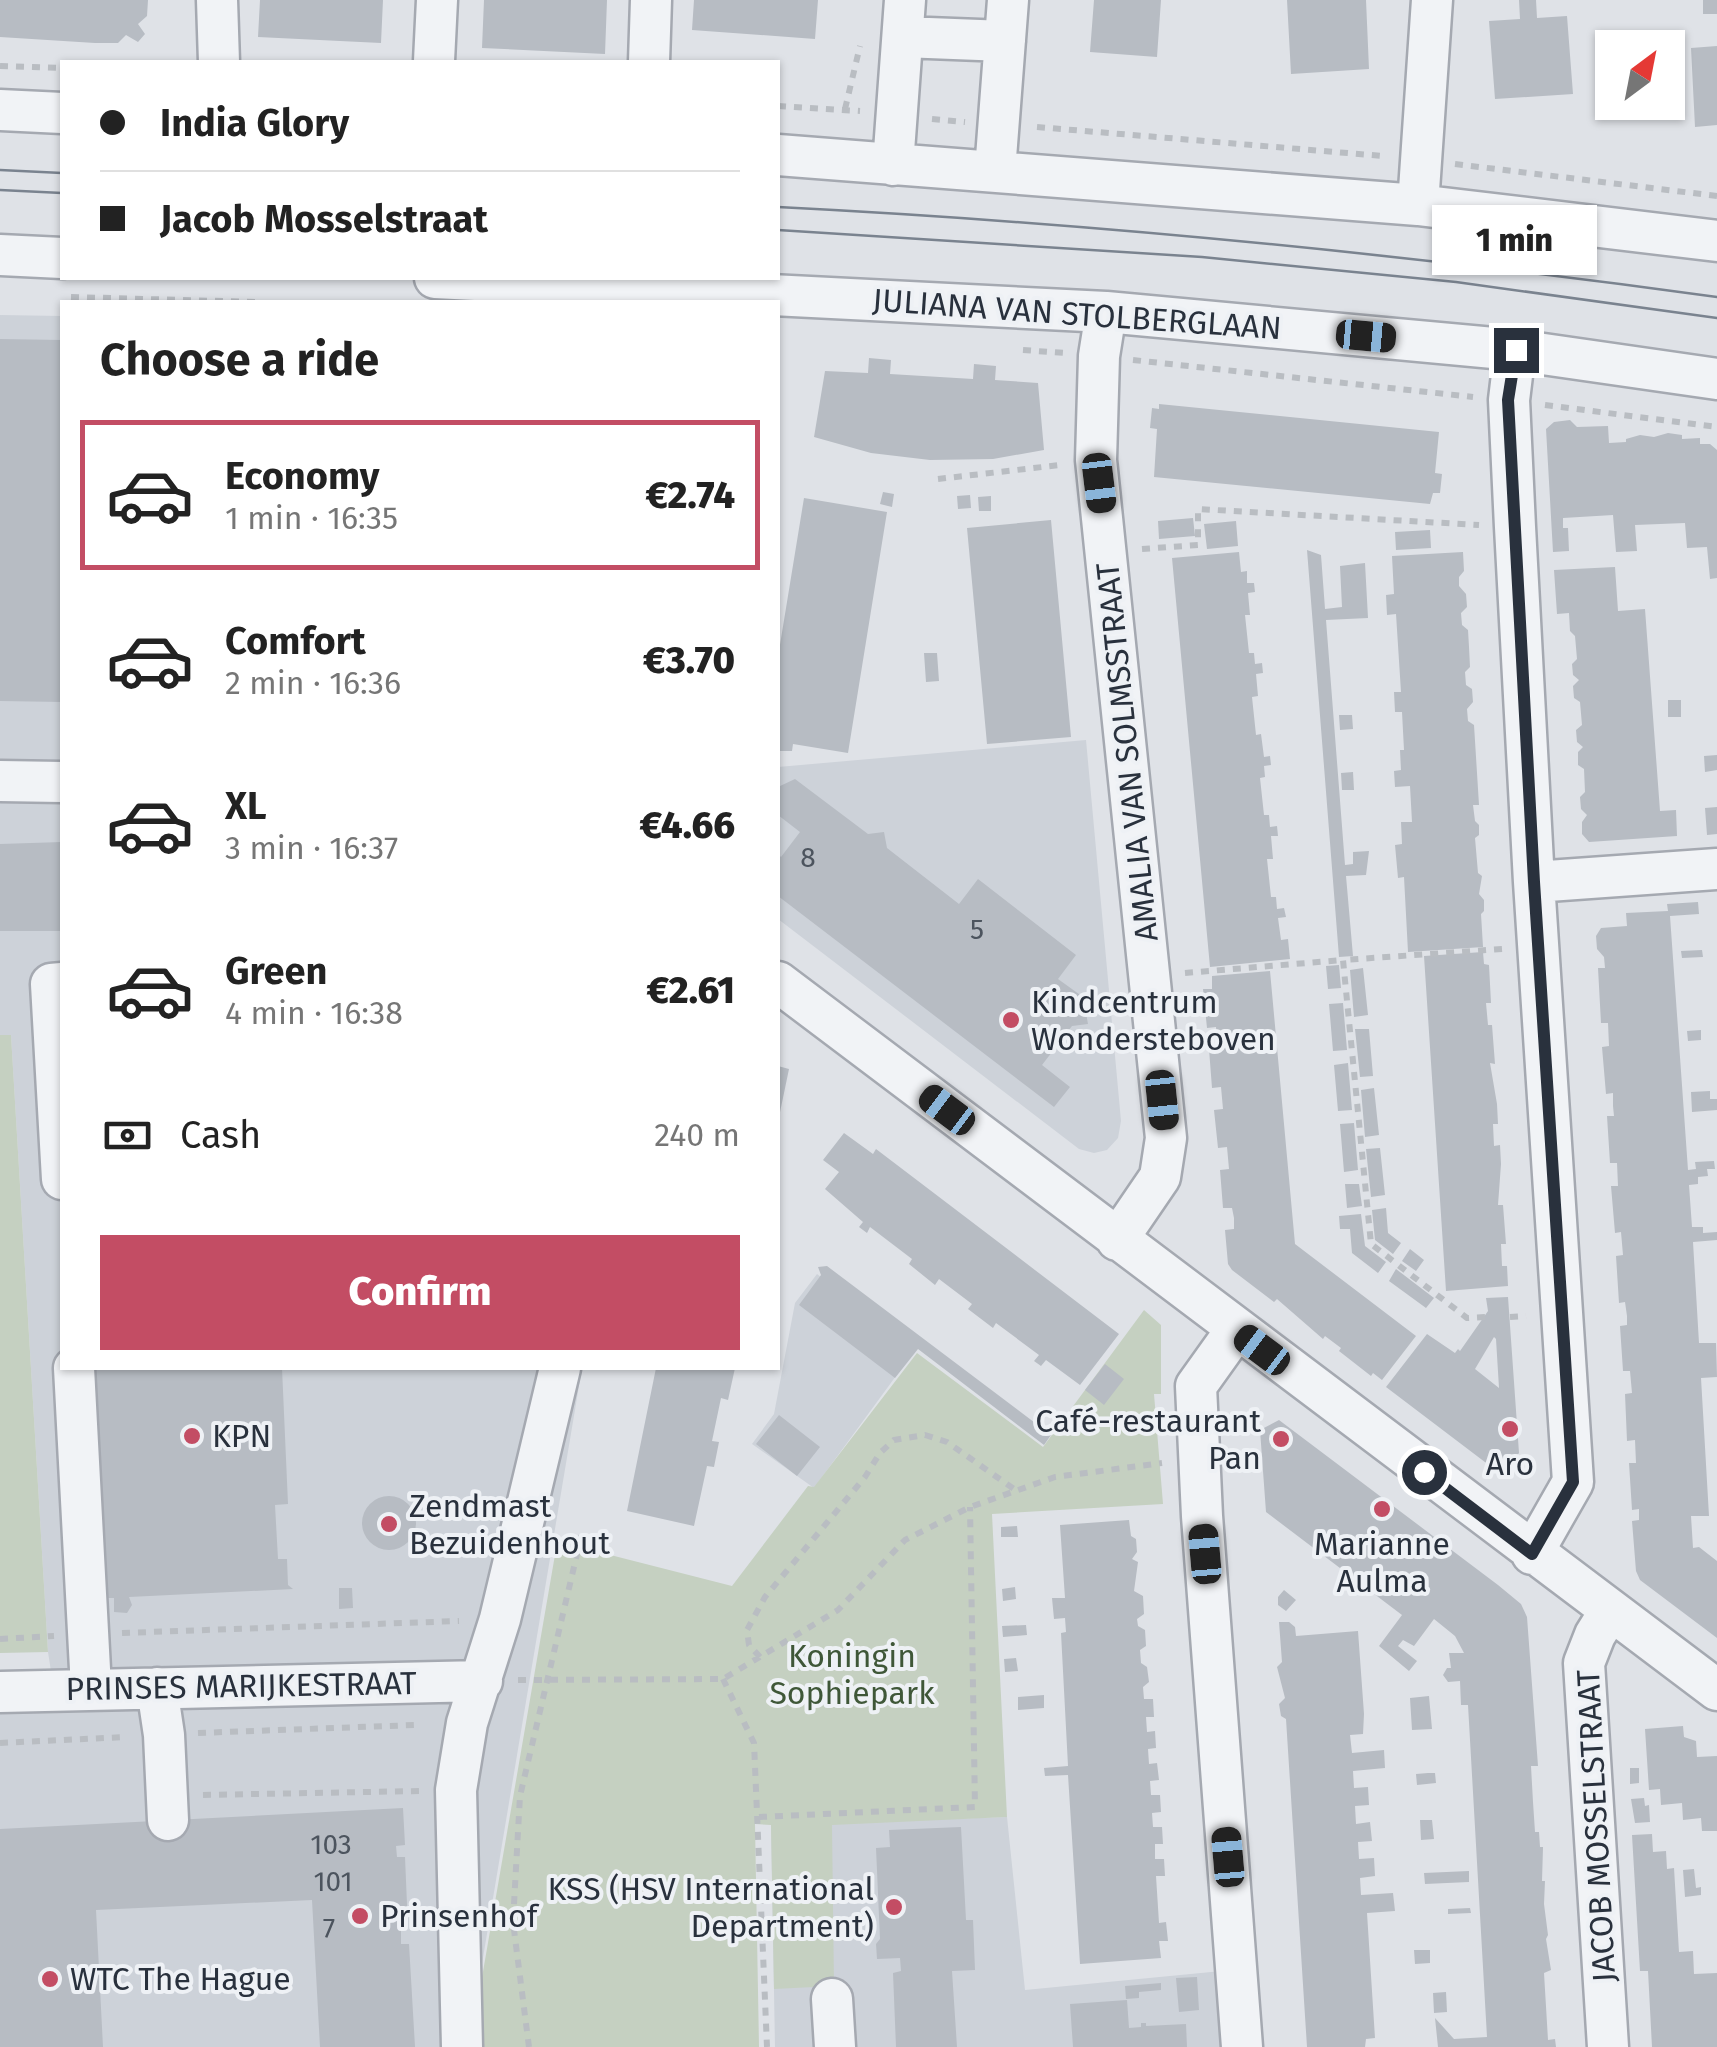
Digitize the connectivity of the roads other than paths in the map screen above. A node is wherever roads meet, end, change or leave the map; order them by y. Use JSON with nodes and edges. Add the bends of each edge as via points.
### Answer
{"nodes":[{"id":1,"x":217,"y":0,"type":"edge"},
{"id":2,"x":436,"y":0,"type":"edge"},
{"id":3,"x":651,"y":0,"type":"edge"},
{"id":4,"x":1008,"y":0,"type":"edge"},
{"id":5,"x":1432,"y":0,"type":"edge"},
{"id":6,"x":904,"y":18,"type":"edge"},
{"id":7,"x":1005,"y":41,"type":"junction"},
{"id":8,"x":218,"y":60,"type":"edge"},
{"id":9,"x":434,"y":60,"type":"edge"},
{"id":10,"x":649,"y":60,"type":"edge"},
{"id":11,"x":0,"y":110,"type":"edge"},
{"id":12,"x":60,"y":113,"type":"edge"},
{"id":13,"x":780,"y":155,"type":"edge"},
{"id":14,"x":893,"y":165,"type":"junction"},
{"id":15,"x":995,"y":171,"type":"junction"},
{"id":16,"x":1418,"y":205,"type":"junction"},
{"id":17,"x":1717,"y":241,"type":"edge"},
{"id":18,"x":0,"y":255,"type":"edge"},
{"id":19,"x":60,"y":277,"type":"edge"},
{"id":20,"x":468,"y":280,"type":"edge"},
{"id":21,"x":760,"y":297,"type":"edge"},
{"id":22,"x":1106,"y":312,"type":"junction"},
{"id":23,"x":1516,"y":350,"type":"junction"},
{"id":24,"x":1717,"y":379,"type":"edge"},
{"id":25,"x":0,"y":780,"type":"edge"},
{"id":26,"x":60,"y":782,"type":"edge"},
{"id":27,"x":1717,"y":868,"type":"edge"},
{"id":28,"x":1534,"y":882,"type":"junction"},
{"id":29,"x":60,"y":984,"type":"edge"},
{"id":30,"x":780,"y":984,"type":"edge"},
{"id":31,"x":60,"y":1144,"type":"edge"},
{"id":32,"x":1116,"y":1240,"type":"junction"},
{"id":33,"x":1236,"y":1330,"type":"junction"},
{"id":34,"x":74,"y":1370,"type":"edge"},
{"id":35,"x":560,"y":1370,"type":"edge"},
{"id":36,"x":1532,"y":1554,"type":"junction"},
{"id":37,"x":1610,"y":1611,"type":"junction"},
{"id":38,"x":482,"y":1682,"type":"junction"},
{"id":39,"x":91,"y":1688,"type":"junction"},
{"id":40,"x":157,"y":1688,"type":"junction"},
{"id":41,"x":1717,"y":1690,"type":"edge"},
{"id":42,"x":0,"y":1692,"type":"edge"},
{"id":43,"x":168,"y":1808,"type":"road end"},
{"id":44,"x":832,"y":1999,"type":"dead end"},
{"id":45,"x":462,"y":2047,"type":"edge"},
{"id":46,"x":835,"y":2047,"type":"edge"},
{"id":47,"x":1242,"y":2047,"type":"edge"},
{"id":48,"x":1608,"y":2047,"type":"edge"}],
"edges":[{"from":1,"to":8,"type":"street"},
{"from":2,"to":9,"type":"street"},
{"from":3,"to":10,"type":"street"},
{"from":4,"to":7,"type":"street"},
{"from":5,"to":16,"type":"street"},
{"from":6,"to":7,"type":"street"},
{"from":6,"to":14,"type":"street"},
{"from":7,"to":15,"type":"street"},
{"from":11,"to":12,"type":"street"},
{"from":13,"to":14,"type":"street"},
{"from":14,"to":15,"type":"street"},
{"from":15,"to":16,"type":"street"},
{"from":16,"to":17,"type":"street"},
{"from":18,"to":19,"type":"street"},
{"from":20,"to":21,"type":"street","name":"JULIANA VAN STOLBERGLAAN"},
{"from":21,"to":22,"type":"street","name":"JULIANA VAN STOLBERGLAAN"},
{"from":22,"to":23,"type":"street","name":"JULIANA VAN STOLBERGLAAN"},
{"from":22,"to":32,"type":"street","name":"AMALIA VAN SOLMSSTRAAT","via":[[1096,460],[1166,1138],[1160,1176]]},
{"from":23,"to":24,"type":"street","name":"JULIANA VAN STOLBERGLAAN"},
{"from":23,"to":28,"type":"street","via":[[1508,400]]},
{"from":25,"to":26,"type":"street"},
{"from":27,"to":28,"type":"street"},
{"from":28,"to":36,"type":"street","via":[[1573,1482]]},
{"from":29,"to":31,"type":"street","via":[[51,984]]},
{"from":30,"to":32,"type":"street"},
{"from":32,"to":33,"type":"street"},
{"from":33,"to":36,"type":"street"},
{"from":33,"to":47,"type":"street","via":[[1196,1386]]},
{"from":34,"to":39,"type":"street"},
{"from":35,"to":38,"type":"street"},
{"from":36,"to":37,"type":"street"},
{"from":37,"to":41,"type":"street"},
{"from":37,"to":48,"type":"street","name":"JACOB MOSSELSTRAAT","via":[[1584,1663]]},
{"from":38,"to":40,"type":"street","name":"PRINSES MARIJKESTRAAT"},
{"from":38,"to":45,"type":"street","via":[[456,1790]]},
{"from":39,"to":40,"type":"street","name":"PRINSES MARIJKESTRAAT"},
{"from":39,"to":42,"type":"street","name":"PRINSES MARIJKESTRAAT"},
{"from":40,"to":43,"type":"street"},
{"from":44,"to":46,"type":"street"}]}
